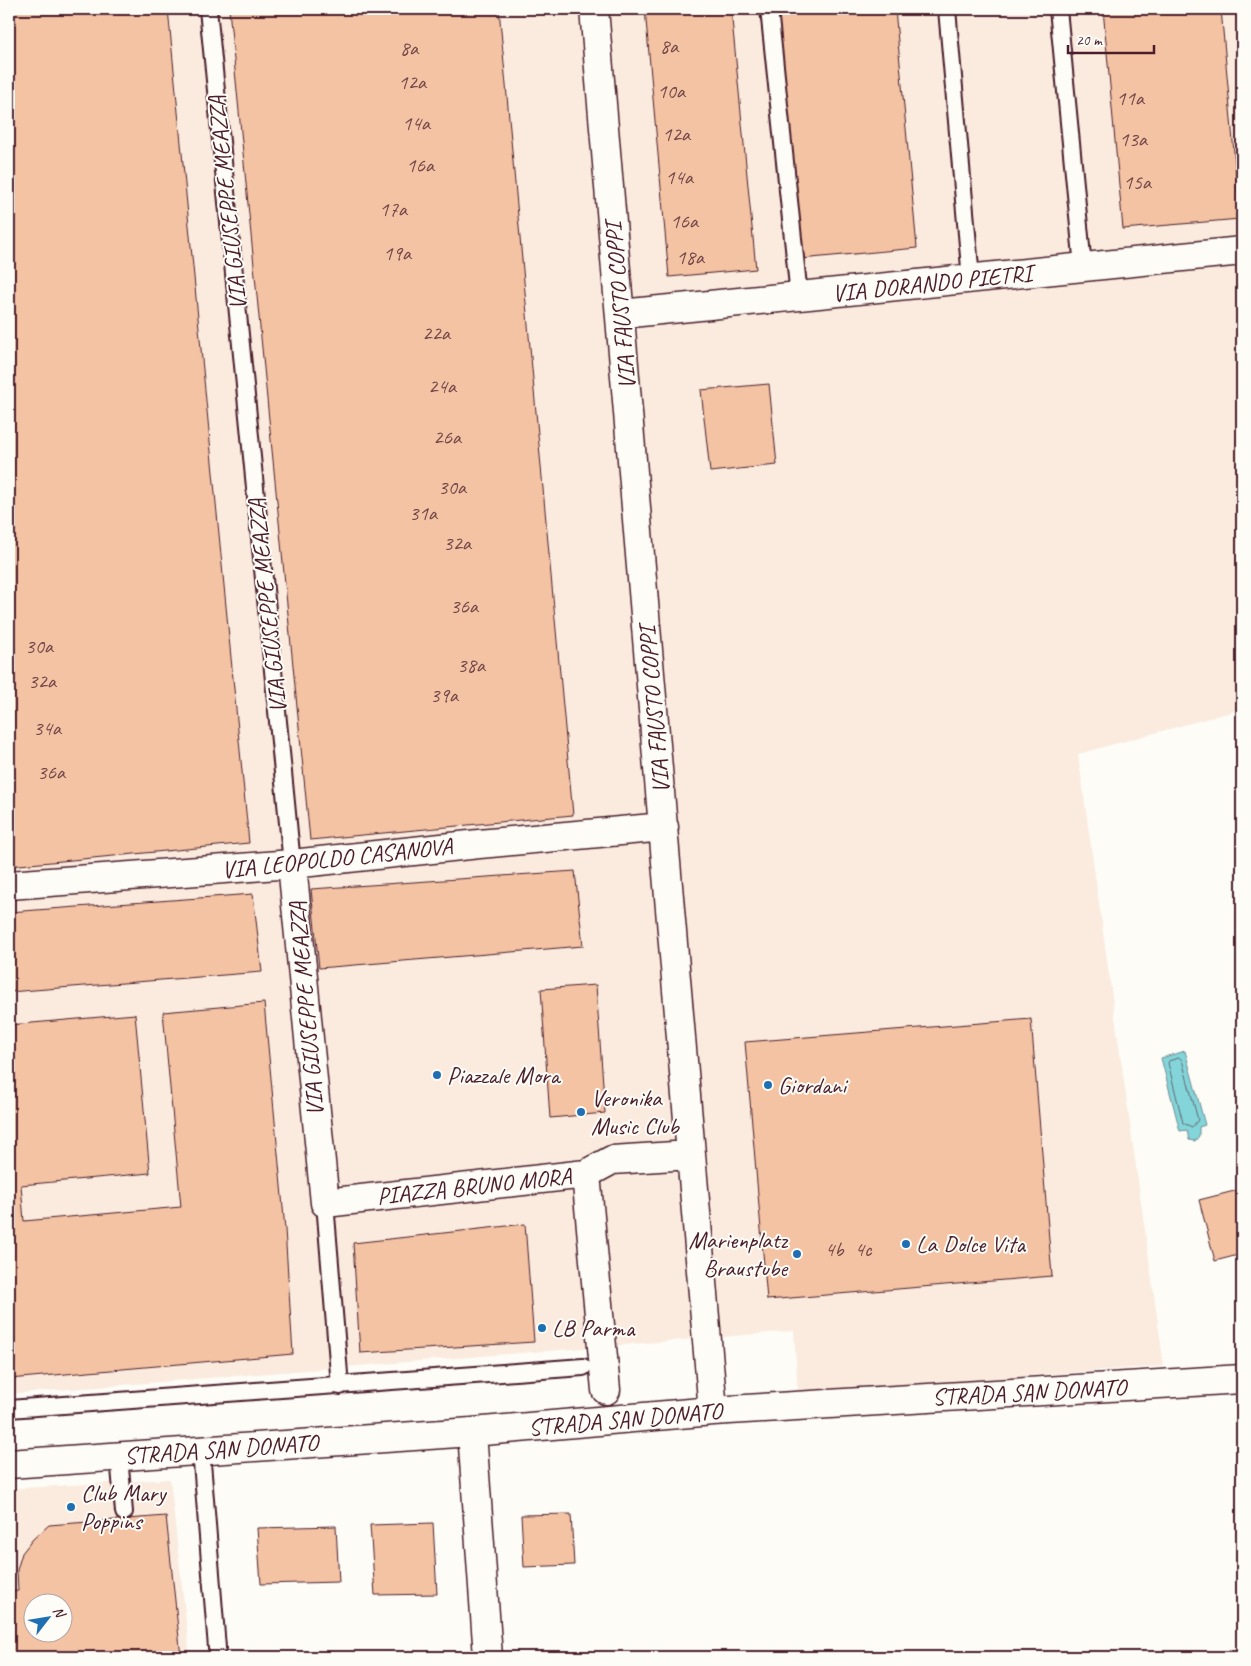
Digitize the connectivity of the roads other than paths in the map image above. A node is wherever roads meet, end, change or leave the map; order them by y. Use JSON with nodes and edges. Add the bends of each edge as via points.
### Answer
{"nodes":[{"id":1,"x":208,"y":9,"type":"edge"},
{"id":2,"x":594,"y":9,"type":"edge"},
{"id":3,"x":769,"y":9,"type":"edge"},
{"id":4,"x":947,"y":9,"type":"edge"},
{"id":5,"x":1058,"y":9,"type":"edge"},
{"id":6,"x":1242,"y":251,"type":"edge"},
{"id":7,"x":1083,"y":267,"type":"junction"},
{"id":8,"x":971,"y":279,"type":"junction"},
{"id":9,"x":798,"y":296,"type":"junction"},
{"id":10,"x":621,"y":314,"type":"junction"},
{"id":11,"x":664,"y":827,"type":"junction"},
{"id":12,"x":292,"y":864,"type":"junction"},
{"id":13,"x":9,"y":886,"type":"edge"},
{"id":14,"x":690,"y":1155,"type":"junction"},
{"id":15,"x":586,"y":1174,"type":"junction"},
{"id":16,"x":325,"y":1203,"type":"junction"},
{"id":17,"x":583,"y":1367,"type":"dead end"},
{"id":18,"x":1242,"y":1379,"type":"edge"},
{"id":19,"x":340,"y":1386,"type":"junction"},
{"id":20,"x":606,"y":1390,"type":"dead end"},
{"id":21,"x":9,"y":1409,"type":"edge"},
{"id":22,"x":713,"y":1411,"type":"junction"},
{"id":23,"x":472,"y":1432,"type":"junction"},
{"id":24,"x":201,"y":1450,"type":"junction"},
{"id":25,"x":119,"y":1457,"type":"junction"},
{"id":26,"x":9,"y":1464,"type":"edge"},
{"id":27,"x":124,"y":1512,"type":"dead end"},
{"id":28,"x":222,"y":1651,"type":"edge"},
{"id":29,"x":488,"y":1657,"type":"edge"}],
"edges":[{"from":1,"to":12,"type":"lane","name":"VIA GIUSEPPE MEAZZA"},
{"from":2,"to":10,"type":"street","name":"VIA FAUSTO COPPI"},
{"from":3,"to":9,"type":"lane"},
{"from":4,"to":8,"type":"lane"},
{"from":5,"to":7,"type":"lane"},
{"from":6,"to":7,"type":"street","name":"VIA DORANDO PIETRI"},
{"from":7,"to":8,"type":"street","name":"VIA DORANDO PIETRI"},
{"from":8,"to":9,"type":"street","name":"VIA DORANDO PIETRI"},
{"from":9,"to":10,"type":"street","name":"VIA DORANDO PIETRI"},
{"from":10,"to":11,"type":"street","name":"VIA FAUSTO COPPI"},
{"from":11,"to":12,"type":"street","name":"VIA LEOPOLDO CASANOVA"},
{"from":11,"to":14,"type":"street","name":"VIA FAUSTO COPPI"},
{"from":12,"to":13,"type":"street","name":"VIA LEOPOLDO CASANOVA"},
{"from":12,"to":16,"type":"street","name":"VIA GIUSEPPE MEAZZA"},
{"from":14,"to":15,"type":"street","via":[[612,1160]]},
{"from":14,"to":22,"type":"street","name":"VIA FAUSTO COPPI"},
{"from":15,"to":16,"type":"street","name":"PIAZZA BRUNO MORA"},
{"from":15,"to":20,"type":"street","name":"PIAZZA BRUNO MORA"},
{"from":16,"to":19,"type":"lane"},
{"from":17,"to":19,"type":"lane"},
{"from":18,"to":22,"type":"street","name":"STRADA SAN DONATO"},
{"from":19,"to":21,"type":"lane"},
{"from":22,"to":23,"type":"street","name":"STRADA SAN DONATO"},
{"from":23,"to":24,"type":"street","name":"STRADA SAN DONATO"},
{"from":23,"to":29,"type":"street"},
{"from":24,"to":25,"type":"street","name":"STRADA SAN DONATO"},
{"from":24,"to":28,"type":"lane"},
{"from":25,"to":26,"type":"street","name":"STRADA SAN DONATO"},
{"from":25,"to":27,"type":"lane"}]}
